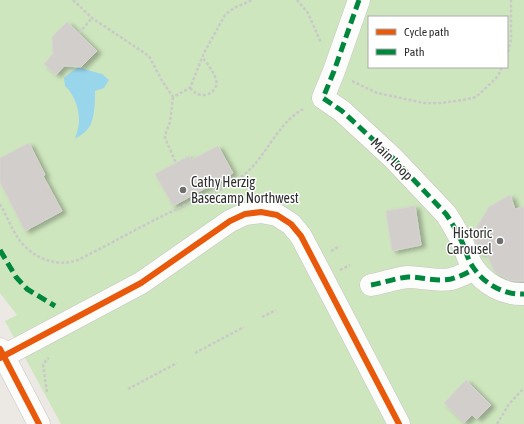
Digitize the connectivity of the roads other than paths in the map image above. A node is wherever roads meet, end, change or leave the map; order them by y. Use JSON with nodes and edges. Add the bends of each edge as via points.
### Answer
{"nodes":[{"id":1,"x":359,"y":0,"type":"edge"},
{"id":2,"x":474,"y":269,"type":"junction"},
{"id":3,"x":371,"y":286,"type":"dead end"},
{"id":4,"x":524,"y":294,"type":"edge"},
{"id":5,"x":1,"y":354,"type":"edge"},
{"id":6,"x":39,"y":424,"type":"edge"},
{"id":7,"x":399,"y":424,"type":"edge"}],
"edges":[{"from":1,"to":2,"type":"street","name":"Main Loop","via":[[323,98],[342,110],[393,158],[446,214]]},
{"from":2,"to":3,"type":"street","via":[[451,279],[406,278]]},
{"from":2,"to":4,"type":"street","name":"Main Loop","via":[[487,282],[499,289]]},
{"from":5,"to":6,"type":"street"},
{"from":5,"to":7,"type":"street","via":[[141,283],[230,221],[245,214],[261,212],[277,215],[290,224],[300,236]]}]}
